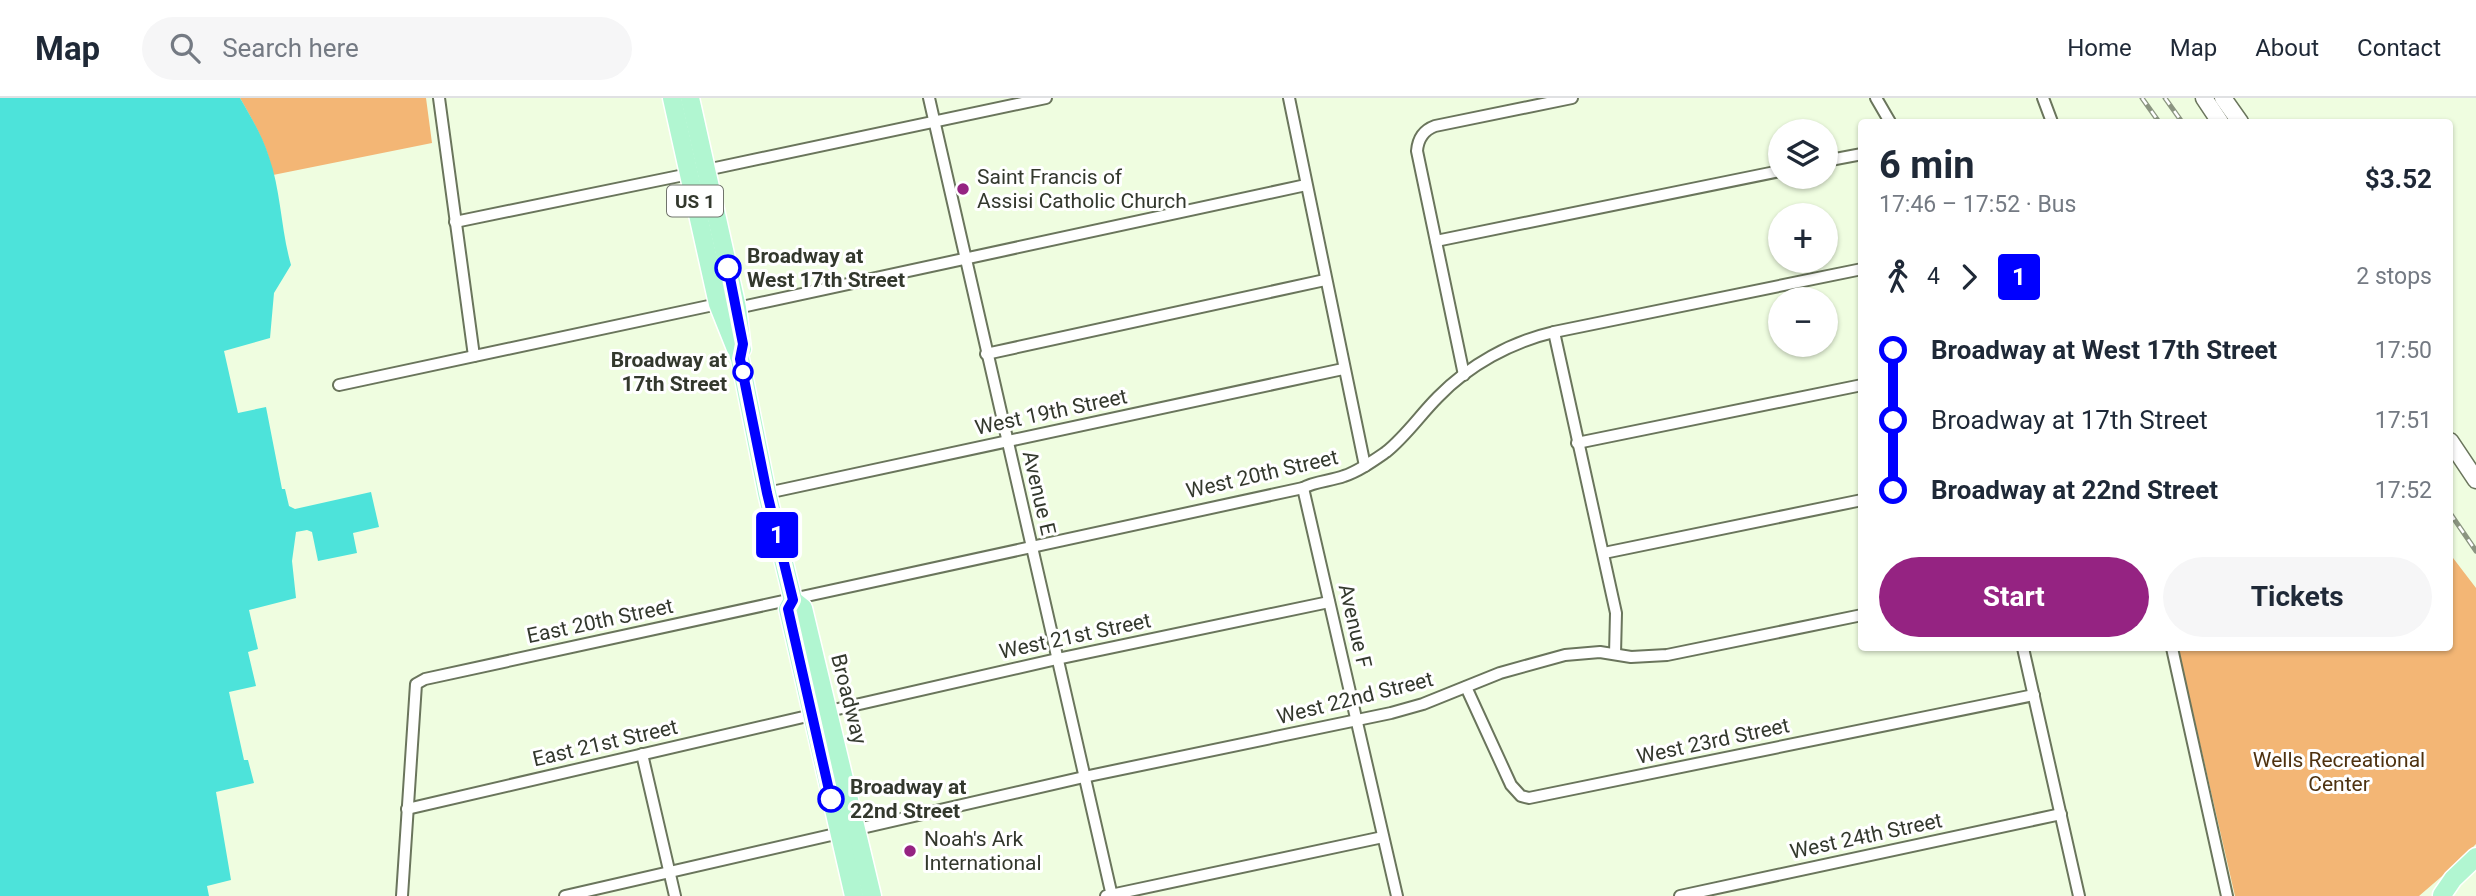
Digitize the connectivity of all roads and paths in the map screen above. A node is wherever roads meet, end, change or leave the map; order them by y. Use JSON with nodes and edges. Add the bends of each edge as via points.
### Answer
{"nodes":[{"id":1,"x":439,"y":98,"type":"edge"},
{"id":2,"x":672,"y":98,"type":"edge"},
{"id":3,"x":690,"y":98,"type":"edge"},
{"id":4,"x":929,"y":98,"type":"edge"},
{"id":5,"x":1046,"y":98,"type":"edge"},
{"id":6,"x":1289,"y":98,"type":"edge"},
{"id":7,"x":1572,"y":98,"type":"edge"},
{"id":8,"x":1876,"y":98,"type":"edge"},
{"id":9,"x":2043,"y":98,"type":"edge"},
{"id":10,"x":2204,"y":98,"type":"edge"},
{"id":11,"x":2223,"y":98,"type":"edge"},
{"id":12,"x":1888,"y":119,"type":"edge"},
{"id":13,"x":2051,"y":119,"type":"edge"},
{"id":14,"x":2218,"y":119,"type":"edge"},
{"id":15,"x":2238,"y":119,"type":"edge"},
{"id":16,"x":934,"y":122,"type":"junction"},
{"id":17,"x":1858,"y":155,"type":"edge"},
{"id":18,"x":1838,"y":159,"type":"edge"},
{"id":19,"x":697,"y":172,"type":"junction"},
{"id":20,"x":1768,"y":173,"type":"edge"},
{"id":21,"x":1306,"y":185,"type":"junction"},
{"id":22,"x":455,"y":222,"type":"junction"},
{"id":23,"x":1436,"y":241,"type":"junction"},
{"id":24,"x":965,"y":257,"type":"junction"},
{"id":25,"x":1858,"y":270,"type":"edge"},
{"id":26,"x":1325,"y":280,"type":"junction"},
{"id":27,"x":718,"y":304,"type":"junction"},
{"id":28,"x":737,"y":308,"type":"junction"},
{"id":29,"x":1554,"y":332,"type":"junction"},
{"id":30,"x":986,"y":354,"type":"junction"},
{"id":31,"x":474,"y":356,"type":"junction"},
{"id":32,"x":740,"y":359,"type":"junction"},
{"id":33,"x":1343,"y":369,"type":"junction"},
{"id":34,"x":1464,"y":375,"type":"junction"},
{"id":35,"x":339,"y":385,"type":"dead end"},
{"id":36,"x":1858,"y":385,"type":"edge"},
{"id":37,"x":1007,"y":440,"type":"junction"},
{"id":38,"x":1577,"y":443,"type":"junction"},
{"id":39,"x":2453,"y":446,"type":"edge"},
{"id":40,"x":1365,"y":466,"type":"junction"},
{"id":41,"x":2476,"y":480,"type":"edge"},
{"id":42,"x":1303,"y":488,"type":"junction"},
{"id":43,"x":767,"y":493,"type":"junction"},
{"id":44,"x":1858,"y":501,"type":"edge"},
{"id":45,"x":1031,"y":545,"type":"junction"},
{"id":46,"x":1604,"y":553,"type":"junction"},
{"id":47,"x":793,"y":600,"type":"junction"},
{"id":48,"x":1329,"y":602,"type":"junction"},
{"id":49,"x":1858,"y":616,"type":"edge"},
{"id":50,"x":2024,"y":651,"type":"edge"},
{"id":51,"x":2173,"y":651,"type":"edge"},
{"id":52,"x":1615,"y":654,"type":"junction"},
{"id":53,"x":1057,"y":659,"type":"junction"},
{"id":54,"x":1466,"y":687,"type":"junction"},
{"id":55,"x":2034,"y":695,"type":"junction"},
{"id":56,"x":821,"y":713,"type":"junction"},
{"id":57,"x":1357,"y":721,"type":"junction"},
{"id":58,"x":642,"y":754,"type":"junction"},
{"id":59,"x":1084,"y":777,"type":"junction"},
{"id":60,"x":407,"y":808,"type":"junction"},
{"id":61,"x":2061,"y":814,"type":"junction"},
{"id":62,"x":848,"y":832,"type":"junction"},
{"id":63,"x":1383,"y":837,"type":"junction"},
{"id":64,"x":2476,"y":857,"type":"edge"},
{"id":65,"x":669,"y":873,"type":"junction"},
{"id":66,"x":2476,"y":877,"type":"edge"},
{"id":67,"x":402,"y":896,"type":"edge"},
{"id":68,"x":565,"y":896,"type":"edge"},
{"id":69,"x":675,"y":896,"type":"edge"},
{"id":70,"x":853,"y":896,"type":"edge"},
{"id":71,"x":872,"y":896,"type":"edge"},
{"id":72,"x":1110,"y":896,"type":"edge"},
{"id":73,"x":1397,"y":896,"type":"edge"},
{"id":74,"x":1680,"y":896,"type":"edge"},
{"id":75,"x":2079,"y":896,"type":"edge"},
{"id":76,"x":2227,"y":896,"type":"edge"},
{"id":77,"x":2442,"y":896,"type":"edge"}],
"edges":[{"from":1,"to":22,"type":"street"},
{"from":2,"to":19,"type":"main road","name":"Broadway","number":"US 1"},
{"from":3,"to":19,"type":"main road","name":"Broadway","number":"US 1"},
{"from":4,"to":16,"type":"street","name":"Avenue E"},
{"from":5,"to":16,"type":"street"},
{"from":6,"to":21,"type":"street"},
{"from":7,"to":23,"type":"street","via":[[1435,126],[1420,137],[1418,151]]},
{"from":8,"to":12,"type":"street"},
{"from":9,"to":13,"type":"street"},
{"from":10,"to":14,"type":"main road"},
{"from":11,"to":15,"type":"main road"},
{"from":16,"to":19,"type":"street"},
{"from":16,"to":24,"type":"street","name":"Avenue E"},
{"from":17,"to":18,"type":"street"},
{"from":19,"to":22,"type":"street"},
{"from":19,"to":27,"type":"main road","name":"Broadway","number":"US 1"},
{"from":19,"to":28,"type":"main road","name":"Broadway","number":"US 1"},
{"from":20,"to":23,"type":"street"},
{"from":21,"to":24,"type":"street"},
{"from":21,"to":26,"type":"street"},
{"from":22,"to":31,"type":"street"},
{"from":23,"to":34,"type":"street"},
{"from":24,"to":28,"type":"street"},
{"from":24,"to":30,"type":"street","name":"Avenue E"},
{"from":25,"to":29,"type":"street","name":"West 20th Street"},
{"from":26,"to":30,"type":"street"},
{"from":26,"to":33,"type":"street"},
{"from":27,"to":31,"type":"street"},
{"from":27,"to":32,"type":"main road","name":"Broadway","number":"US 1"},
{"from":28,"to":32,"type":"main road","name":"Broadway","number":"US 1","via":[[743,344]]},
{"from":29,"to":34,"type":"street","name":"West 20th Street","via":[[1506,348]]},
{"from":29,"to":38,"type":"street"},
{"from":30,"to":37,"type":"street","name":"Avenue E"},
{"from":31,"to":35,"type":"street"},
{"from":32,"to":43,"type":"main road","name":"Broadway","number":"US 1"},
{"from":33,"to":37,"type":"street","name":"West 19th Street"},
{"from":33,"to":40,"type":"street"},
{"from":34,"to":40,"type":"street","name":"West 20th Street","via":[[1397,442]]},
{"from":36,"to":38,"type":"street"},
{"from":37,"to":43,"type":"street","name":"West 19th Street"},
{"from":37,"to":45,"type":"street","name":"Avenue E"},
{"from":38,"to":46,"type":"street"},
{"from":39,"to":41,"type":"main road"},
{"from":40,"to":42,"type":"street","name":"West 20th Street"},
{"from":42,"to":45,"type":"street","name":"West 20th Street"},
{"from":42,"to":48,"type":"street","name":"Avenue F"},
{"from":43,"to":47,"type":"main road","name":"Broadway","number":"US 1"},
{"from":44,"to":46,"type":"street"},
{"from":45,"to":47,"type":"street","name":"West 20th Street"},
{"from":45,"to":53,"type":"street","name":"Avenue E"},
{"from":46,"to":52,"type":"street","via":[[1616,613]]},
{"from":47,"to":56,"type":"main road","name":"Broadway","number":"US 1","via":[[803,608]]},
{"from":47,"to":60,"type":"street","name":"East 20th Street","via":[[425,679],[416,684]]},
{"from":48,"to":53,"type":"street","name":"West 21st Street"},
{"from":48,"to":57,"type":"street","name":"Avenue F"},
{"from":49,"to":52,"type":"street","name":"West 22nd Street","via":[[1667,655]]},
{"from":50,"to":55,"type":"street"},
{"from":51,"to":76,"type":"street"},
{"from":52,"to":54,"type":"street","name":"West 22nd Street","via":[[1565,655]]},
{"from":53,"to":56,"type":"street","name":"West 21st Street"},
{"from":53,"to":59,"type":"street","name":"Avenue E"},
{"from":54,"to":55,"type":"street","name":"West 23rd Street","via":[[1511,786],[1529,798]]},
{"from":54,"to":57,"type":"street","name":"West 22nd Street"},
{"from":55,"to":61,"type":"street"},
{"from":56,"to":58,"type":"street","name":"East 21st Street"},
{"from":56,"to":62,"type":"main road","name":"Broadway","number":"US 1"},
{"from":57,"to":59,"type":"street","name":"West 22nd Street"},
{"from":57,"to":63,"type":"street","name":"Avenue F"},
{"from":58,"to":60,"type":"street","name":"East 21st Street"},
{"from":58,"to":65,"type":"street"},
{"from":59,"to":62,"type":"street","name":"West 22nd Street"},
{"from":59,"to":72,"type":"street","name":"Avenue E"},
{"from":60,"to":67,"type":"street"},
{"from":61,"to":74,"type":"street","name":"West 24th Street"},
{"from":61,"to":75,"type":"street"},
{"from":62,"to":65,"type":"street","name":"West 22nd Street"},
{"from":62,"to":70,"type":"main road","name":"Broadway","number":"US 1"},
{"from":62,"to":71,"type":"main road","name":"Broadway","number":"US 1"},
{"from":63,"to":72,"type":"street"},
{"from":63,"to":73,"type":"street","name":"Avenue F"},
{"from":64,"to":77,"type":"main road"},
{"from":65,"to":68,"type":"street","name":"West 22nd Street"},
{"from":65,"to":69,"type":"street"},
{"from":66,"to":77,"type":"main road"}]}
